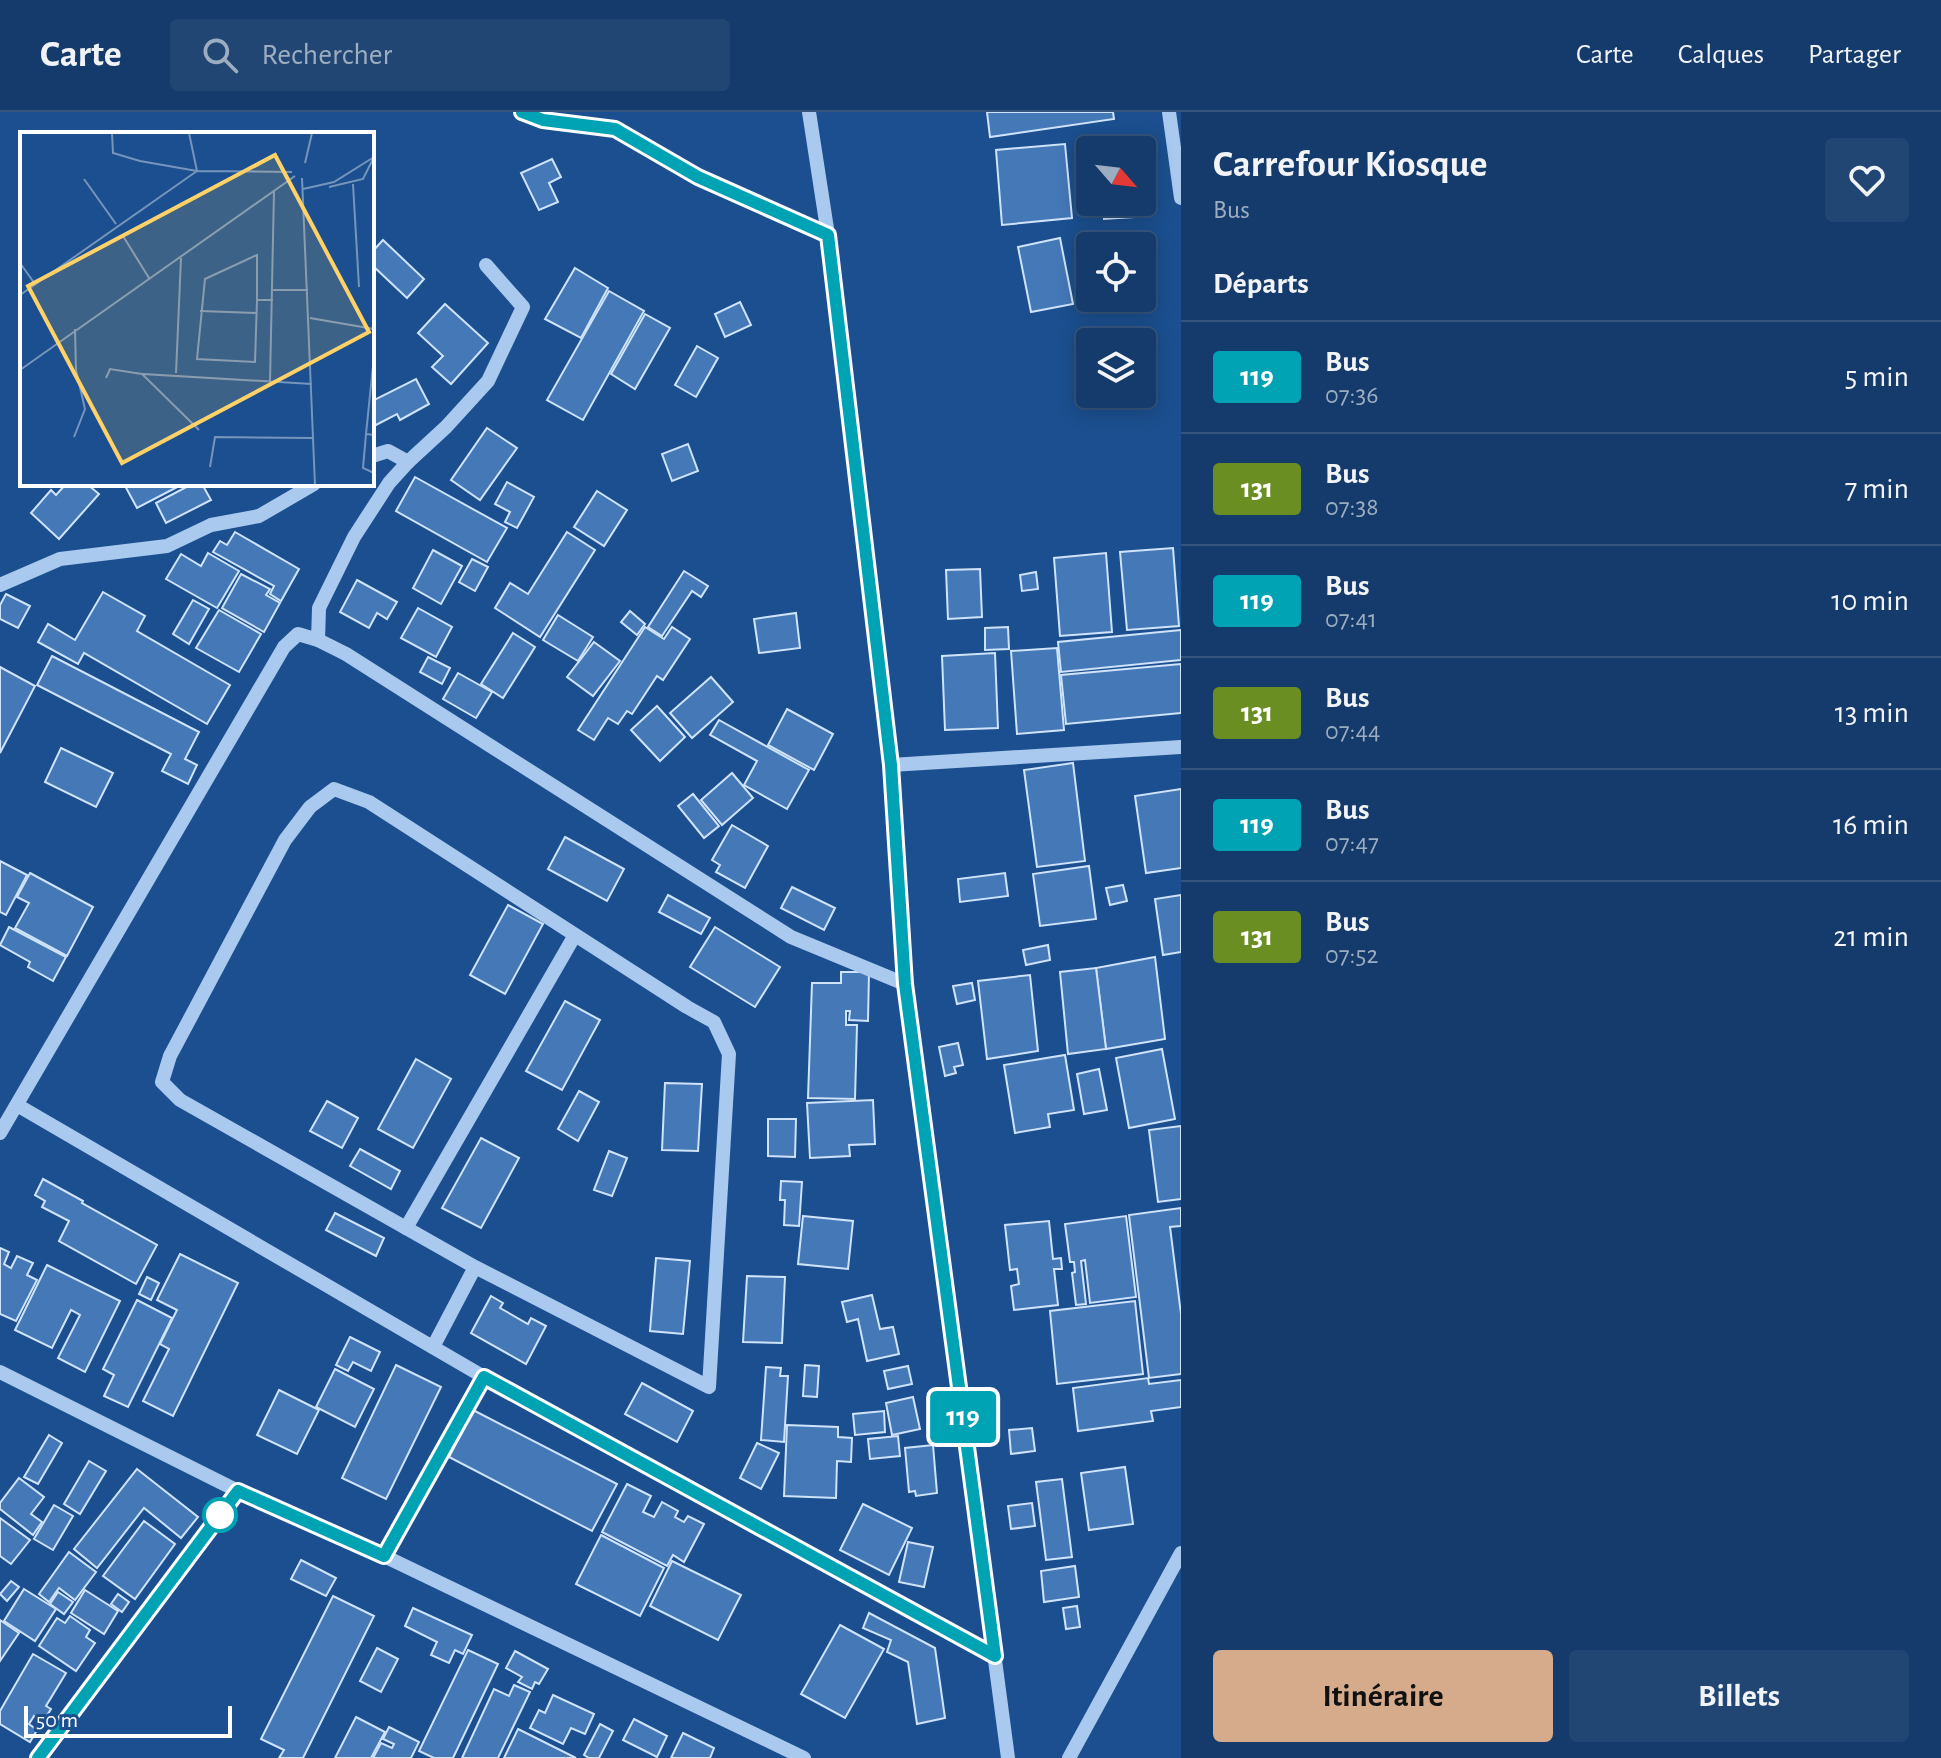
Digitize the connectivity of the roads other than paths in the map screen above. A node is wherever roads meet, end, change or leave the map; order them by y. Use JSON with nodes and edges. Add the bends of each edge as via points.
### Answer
{"nodes":[{"id":1,"x":522,"y":112,"type":"edge"},
{"id":2,"x":809,"y":112,"type":"edge"},
{"id":3,"x":1169,"y":112,"type":"edge"},
{"id":4,"x":1178,"y":152,"type":"edge"},
{"id":5,"x":1181,"y":198,"type":"edge"},
{"id":6,"x":828,"y":235,"type":"junction"},
{"id":7,"x":486,"y":265,"type":"dead end"},
{"id":8,"x":374,"y":455,"type":"edge"},
{"id":9,"x":408,"y":462,"type":"junction"},
{"id":10,"x":311,"y":486,"type":"edge"},
{"id":11,"x":0,"y":585,"type":"edge"},
{"id":12,"x":318,"y":640,"type":"junction"},
{"id":13,"x":1181,"y":747,"type":"edge"},
{"id":14,"x":891,"y":765,"type":"junction"},
{"id":15,"x":575,"y":935,"type":"junction"},
{"id":16,"x":905,"y":984,"type":"junction"},
{"id":17,"x":17,"y":1105,"type":"junction"},
{"id":18,"x":0,"y":1133,"type":"edge"},
{"id":19,"x":406,"y":1228,"type":"junction"},
{"id":20,"x":475,"y":1267,"type":"junction"},
{"id":21,"x":433,"y":1347,"type":"junction"},
{"id":22,"x":0,"y":1372,"type":"edge"},
{"id":23,"x":484,"y":1377,"type":"junction"},
{"id":24,"x":238,"y":1491,"type":"junction"},
{"id":25,"x":1181,"y":1553,"type":"edge"},
{"id":26,"x":384,"y":1556,"type":"junction"},
{"id":27,"x":995,"y":1656,"type":"junction"},
{"id":28,"x":43,"y":1756,"type":"edge"},
{"id":29,"x":804,"y":1758,"type":"edge"},
{"id":30,"x":1008,"y":1758,"type":"edge"},
{"id":31,"x":1069,"y":1758,"type":"edge"}],
"edges":[{"from":1,"to":6,"type":"street","via":[[543,120],[615,129],[698,177]]},
{"from":2,"to":6,"type":"street"},
{"from":3,"to":4,"type":"street"},
{"from":4,"to":5,"type":"street"},
{"from":6,"to":14,"type":"street"},
{"from":7,"to":9,"type":"street","via":[[523,307],[488,381]]},
{"from":8,"to":9,"type":"street","via":[[388,451]]},
{"from":9,"to":12,"type":"street","via":[[354,537],[319,608]]},
{"from":10,"to":11,"type":"street","via":[[259,516],[211,525],[167,546],[60,559]]},
{"from":12,"to":16,"type":"street","via":[[791,937]]},
{"from":12,"to":17,"type":"street","via":[[298,634],[284,647]]},
{"from":13,"to":14,"type":"street"},
{"from":14,"to":16,"type":"street"},
{"from":15,"to":19,"type":"street"},
{"from":15,"to":19,"type":"street","via":[[369,802],[334,789],[310,807],[285,840],[170,1056],[162,1082],[180,1100]]},
{"from":15,"to":20,"type":"street","via":[[714,1022],[729,1054],[709,1387]]},
{"from":16,"to":27,"type":"street"},
{"from":17,"to":18,"type":"street"},
{"from":17,"to":21,"type":"street"},
{"from":19,"to":20,"type":"street"},
{"from":20,"to":21,"type":"street"},
{"from":21,"to":23,"type":"street"},
{"from":22,"to":24,"type":"street"},
{"from":23,"to":26,"type":"street"},
{"from":23,"to":27,"type":"street"},
{"from":24,"to":26,"type":"street"},
{"from":24,"to":28,"type":"street"},
{"from":25,"to":31,"type":"street"},
{"from":26,"to":29,"type":"street"},
{"from":27,"to":30,"type":"street"}]}
